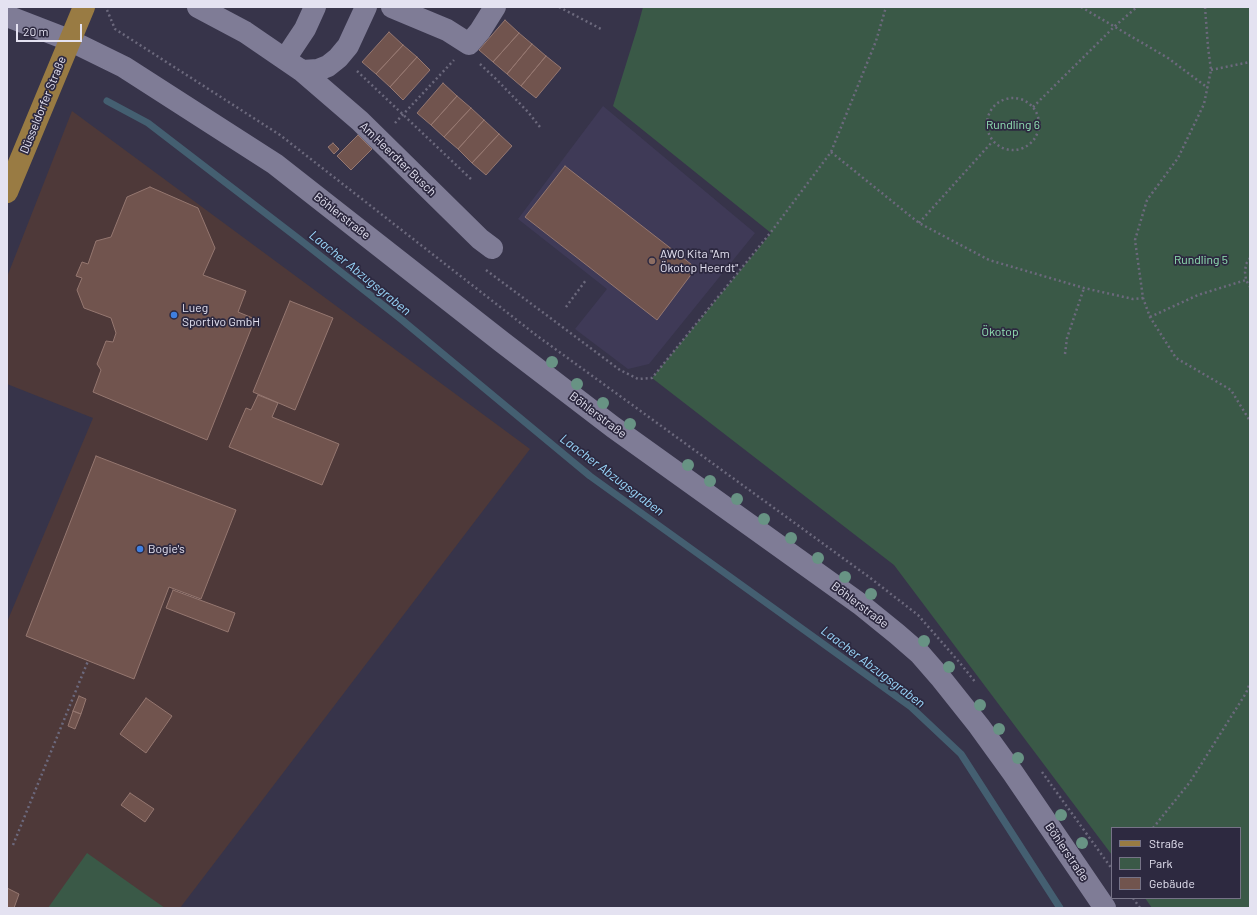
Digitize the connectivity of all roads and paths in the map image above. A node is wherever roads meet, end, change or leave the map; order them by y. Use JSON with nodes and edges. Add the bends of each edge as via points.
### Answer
{"nodes":[{"id":1,"x":84,"y":7,"type":"edge"},
{"id":2,"x":198,"y":7,"type":"edge"},
{"id":3,"x":315,"y":7,"type":"edge"},
{"id":4,"x":366,"y":7,"type":"edge"},
{"id":5,"x":392,"y":7,"type":"edge"},
{"id":6,"x":495,"y":7,"type":"edge"},
{"id":7,"x":559,"y":7,"type":"edge"},
{"id":8,"x":886,"y":7,"type":"edge"},
{"id":9,"x":1081,"y":7,"type":"edge"},
{"id":10,"x":1137,"y":7,"type":"edge"},
{"id":11,"x":1205,"y":7,"type":"edge"},
{"id":12,"x":7,"y":16,"type":"edge"},
{"id":13,"x":1115,"y":26,"type":"junction"},
{"id":14,"x":603,"y":30,"type":"dead end"},
{"id":15,"x":69,"y":40,"type":"junction"},
{"id":16,"x":466,"y":47,"type":"junction"},
{"id":17,"x":340,"y":55,"type":"junction"},
{"id":18,"x":1250,"y":62,"type":"edge"},
{"id":19,"x":294,"y":65,"type":"junction"},
{"id":20,"x":1211,"y":70,"type":"junction"},
{"id":21,"x":1208,"y":88,"type":"junction"},
{"id":22,"x":1034,"y":107,"type":"junction"},
{"id":23,"x":403,"y":115,"type":"junction"},
{"id":24,"x":540,"y":127,"type":"dead end"},
{"id":25,"x":379,"y":140,"type":"junction"},
{"id":26,"x":992,"y":142,"type":"junction"},
{"id":27,"x":831,"y":152,"type":"junction"},
{"id":28,"x":472,"y":180,"type":"dead end"},
{"id":29,"x":7,"y":192,"type":"edge"},
{"id":30,"x":919,"y":223,"type":"junction"},
{"id":31,"x":492,"y":248,"type":"joint"},
{"id":32,"x":1250,"y":258,"type":"edge"},
{"id":33,"x":586,"y":280,"type":"dead end"},
{"id":34,"x":1246,"y":280,"type":"junction"},
{"id":35,"x":1250,"y":287,"type":"edge"},
{"id":36,"x":1084,"y":288,"type":"junction"},
{"id":37,"x":1143,"y":298,"type":"junction"},
{"id":38,"x":566,"y":307,"type":"dead end"},
{"id":39,"x":1150,"y":317,"type":"junction"},
{"id":40,"x":1066,"y":354,"type":"dead end"},
{"id":41,"x":1250,"y":421,"type":"edge"},
{"id":42,"x":88,"y":661,"type":"dead end"},
{"id":43,"x":1250,"y":683,"type":"edge"},
{"id":44,"x":1154,"y":827,"type":"edge"},
{"id":45,"x":13,"y":845,"type":"dead end"},
{"id":46,"x":1134,"y":899,"type":"edge"},
{"id":47,"x":1105,"y":908,"type":"edge"},
{"id":48,"x":1140,"y":908,"type":"edge"}],
"edges":[{"from":1,"to":15,"type":"main road","name":"Düsseldorfer Straße"},
{"from":2,"to":19,"type":"street","name":"Am Heerdter Busch","via":[[245,32]]},
{"from":3,"to":19,"type":"street"},
{"from":4,"to":17,"type":"street","via":[[348,46]]},
{"from":5,"to":16,"type":"street","via":[[447,30]]},
{"from":6,"to":16,"type":"street"},
{"from":7,"to":14,"type":"path"},
{"from":8,"to":27,"type":"path","via":[[876,41]]},
{"from":9,"to":13,"type":"path"},
{"from":10,"to":13,"type":"path"},
{"from":11,"to":20,"type":"path"},
{"from":12,"to":15,"type":"street","name":"Böhlerstraße"},
{"from":13,"to":21,"type":"path","via":[[1168,58]]},
{"from":13,"to":22,"type":"path"},
{"from":15,"to":29,"type":"main road","name":"Düsseldorfer Straße"},
{"from":15,"to":47,"type":"street","name":"Böhlerstraße","via":[[124,67],[275,164],[613,427],[860,604],[897,634],[920,654],[978,726]]},
{"from":16,"to":23,"type":"path"},
{"from":16,"to":24,"type":"path"},
{"from":17,"to":19,"type":"street","via":[[328,66],[318,70]]},
{"from":17,"to":23,"type":"path"},
{"from":18,"to":20,"type":"path"},
{"from":19,"to":25,"type":"street","name":"Am Heerdter Busch"},
{"from":20,"to":21,"type":"path"},
{"from":21,"to":37,"type":"path","via":[[1204,104],[1178,158],[1147,200],[1135,240]]},
{"from":22,"to":26,"type":"path","via":[[1040,123],[1036,139],[1030,145],[1015,151],[1006,150]]},
{"from":22,"to":26,"type":"path","via":[[1018,98],[1008,98],[992,107],[986,124]]},
{"from":23,"to":25,"type":"path"},
{"from":23,"to":28,"type":"path"},
{"from":25,"to":31,"type":"street","name":"Am Heerdter Busch"},
{"from":26,"to":30,"type":"path"},
{"from":27,"to":30,"type":"path"},
{"from":27,"to":31,"type":"path","via":[[771,232],[652,378],[638,379],[620,370],[480,265]]},
{"from":30,"to":36,"type":"path","via":[[989,260]]},
{"from":32,"to":34,"type":"path","via":[[1246,264]]},
{"from":33,"to":38,"type":"path"},
{"from":34,"to":35,"type":"path"},
{"from":34,"to":39,"type":"path","via":[[1198,295]]},
{"from":36,"to":37,"type":"path","via":[[1133,299]]},
{"from":36,"to":40,"type":"path","via":[[1068,338]]},
{"from":37,"to":39,"type":"path"},
{"from":39,"to":41,"type":"path","via":[[1176,358],[1231,390]]},
{"from":42,"to":45,"type":"path"},
{"from":43,"to":44,"type":"path","via":[[1190,782]]},
{"from":46,"to":48,"type":"path"}]}
